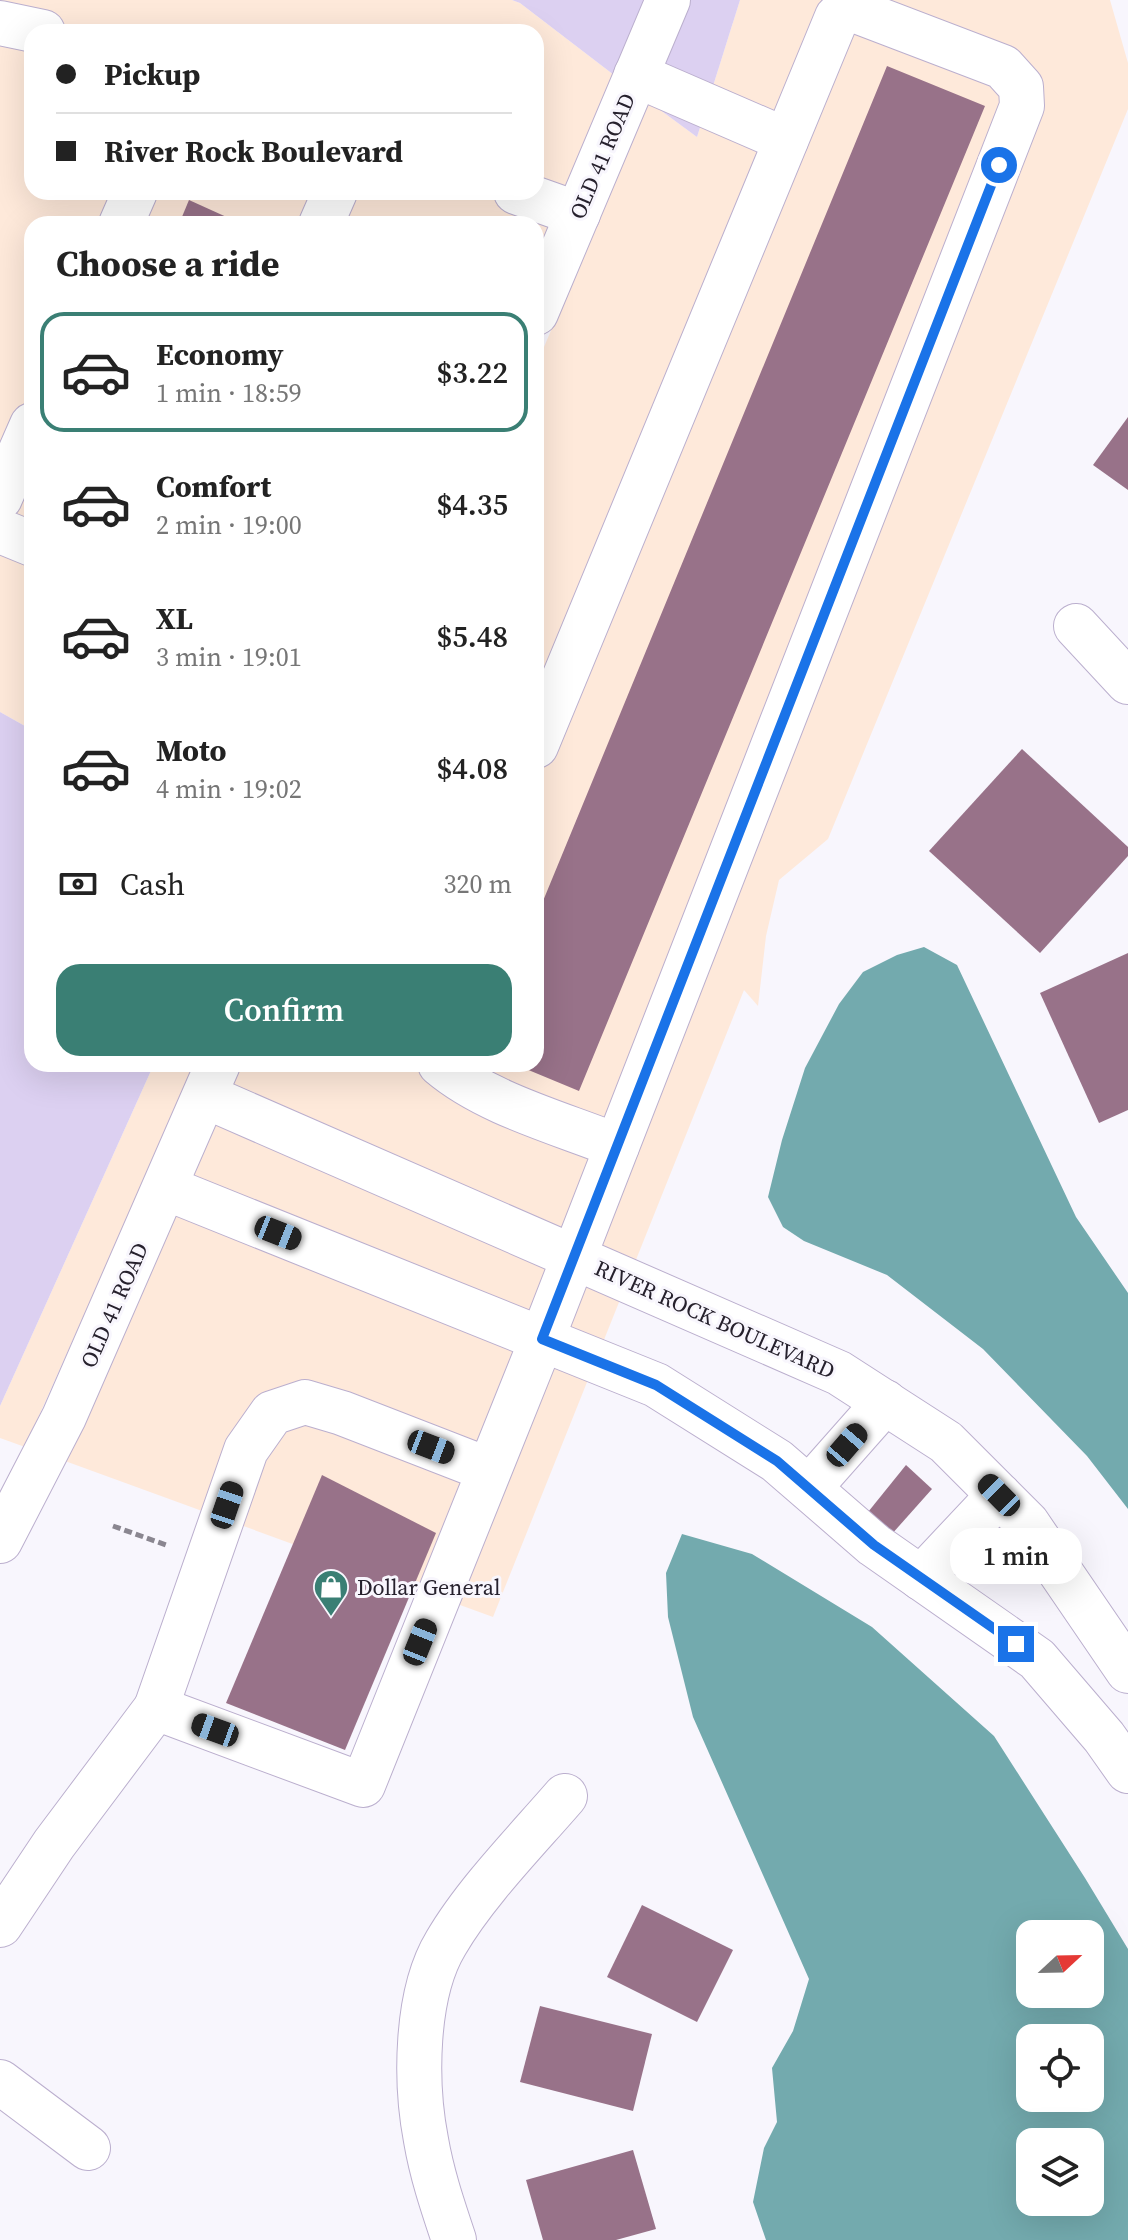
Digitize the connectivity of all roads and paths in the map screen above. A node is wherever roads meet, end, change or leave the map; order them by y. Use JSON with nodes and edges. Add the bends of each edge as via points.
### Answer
{"nodes":[{"id":1,"x":668,"y":0,"type":"edge"},
{"id":2,"x":0,"y":23,"type":"edge"},
{"id":3,"x":24,"y":28,"type":"edge"},
{"id":4,"x":636,"y":75,"type":"junction"},
{"id":5,"x":786,"y":140,"type":"junction"},
{"id":6,"x":539,"y":200,"type":"edge"},
{"id":7,"x":578,"y":214,"type":"junction"},
{"id":8,"x":544,"y":294,"type":"edge"},
{"id":9,"x":24,"y":443,"type":"edge"},
{"id":10,"x":0,"y":498,"type":"edge"},
{"id":11,"x":0,"y":531,"type":"edge"},
{"id":12,"x":24,"y":541,"type":"edge"},
{"id":13,"x":1076,"y":626,"type":"dead end"},
{"id":14,"x":1128,"y":682,"type":"edge"},
{"id":15,"x":544,"y":727,"type":"edge"},
{"id":16,"x":449,"y":1072,"type":"edge"},
{"id":17,"x":211,"y":1080,"type":"edge"},
{"id":18,"x":617,"y":1146,"type":"junction"},
{"id":19,"x":166,"y":1188,"type":"junction"},
{"id":20,"x":574,"y":1257,"type":"junction"},
{"id":21,"x":542,"y":1339,"type":"junction"},
{"id":22,"x":885,"y":1402,"type":"junction"},
{"id":23,"x":489,"y":1470,"type":"junction"},
{"id":24,"x":809,"y":1488,"type":"junction"},
{"id":25,"x":999,"y":1495,"type":"junction"},
{"id":26,"x":113,"y":1526,"type":"dead end"},
{"id":27,"x":0,"y":1541,"type":"edge"},
{"id":28,"x":207,"y":1560,"type":"junction"},
{"id":29,"x":921,"y":1578,"type":"junction"},
{"id":30,"x":1128,"y":1671,"type":"edge"},
{"id":31,"x":156,"y":1708,"type":"junction"},
{"id":32,"x":1128,"y":1771,"type":"edge"},
{"id":33,"x":565,"y":1796,"type":"dead end"},
{"id":34,"x":0,"y":1925,"type":"edge"},
{"id":35,"x":0,"y":2082,"type":"edge"},
{"id":36,"x":88,"y":2148,"type":"dead end"},
{"id":37,"x":454,"y":2240,"type":"edge"}],
"edges":[{"from":1,"to":4,"type":"street","name":"OLD 41 ROAD"},
{"from":2,"to":3,"type":"street"},
{"from":4,"to":5,"type":"street"},
{"from":4,"to":7,"type":"street","name":"OLD 41 ROAD"},
{"from":5,"to":15,"type":"street"},
{"from":5,"to":18,"type":"street","via":[[837,17],[851,9],[1003,67],[1021,87],[1022,106]]},
{"from":6,"to":7,"type":"street"},
{"from":7,"to":8,"type":"street","name":"OLD 41 ROAD"},
{"from":9,"to":10,"type":"street"},
{"from":11,"to":12,"type":"street"},
{"from":13,"to":14,"type":"street"},
{"from":16,"to":18,"type":"street","via":[[492,1097]]},
{"from":17,"to":19,"type":"street","name":"OLD 41 ROAD"},
{"from":17,"to":20,"type":"street","name":"RIVER ROCK BOULEVARD"},
{"from":18,"to":20,"type":"street"},
{"from":19,"to":21,"type":"street"},
{"from":19,"to":27,"type":"street","name":"OLD 41 ROAD","via":[[64,1417]]},
{"from":20,"to":21,"type":"street"},
{"from":20,"to":22,"type":"street","name":"RIVER ROCK BOULEVARD","via":[[839,1373]]},
{"from":21,"to":23,"type":"street"},
{"from":21,"to":24,"type":"street","via":[[656,1385],[777,1461]]},
{"from":22,"to":24,"type":"street"},
{"from":22,"to":25,"type":"street","name":"RIVER ROCK BOULEVARD","via":[[946,1442]]},
{"from":23,"to":28,"type":"street","via":[[305,1402],[272,1413],[246,1450]]},
{"from":23,"to":31,"type":"street","via":[[363,1785]]},
{"from":24,"to":29,"type":"street"},
{"from":25,"to":29,"type":"street"},
{"from":25,"to":30,"type":"street","name":"RIVER ROCK BOULEVARD","via":[[1027,1523]]},
{"from":26,"to":28,"type":"path"},
{"from":28,"to":31,"type":"street"},
{"from":29,"to":32,"type":"street","via":[[1037,1659]]},
{"from":31,"to":34,"type":"street"},
{"from":33,"to":37,"type":"street","via":[[444,1944],[428,1988],[421,2038],[425,2137]]},
{"from":35,"to":36,"type":"street"}]}
